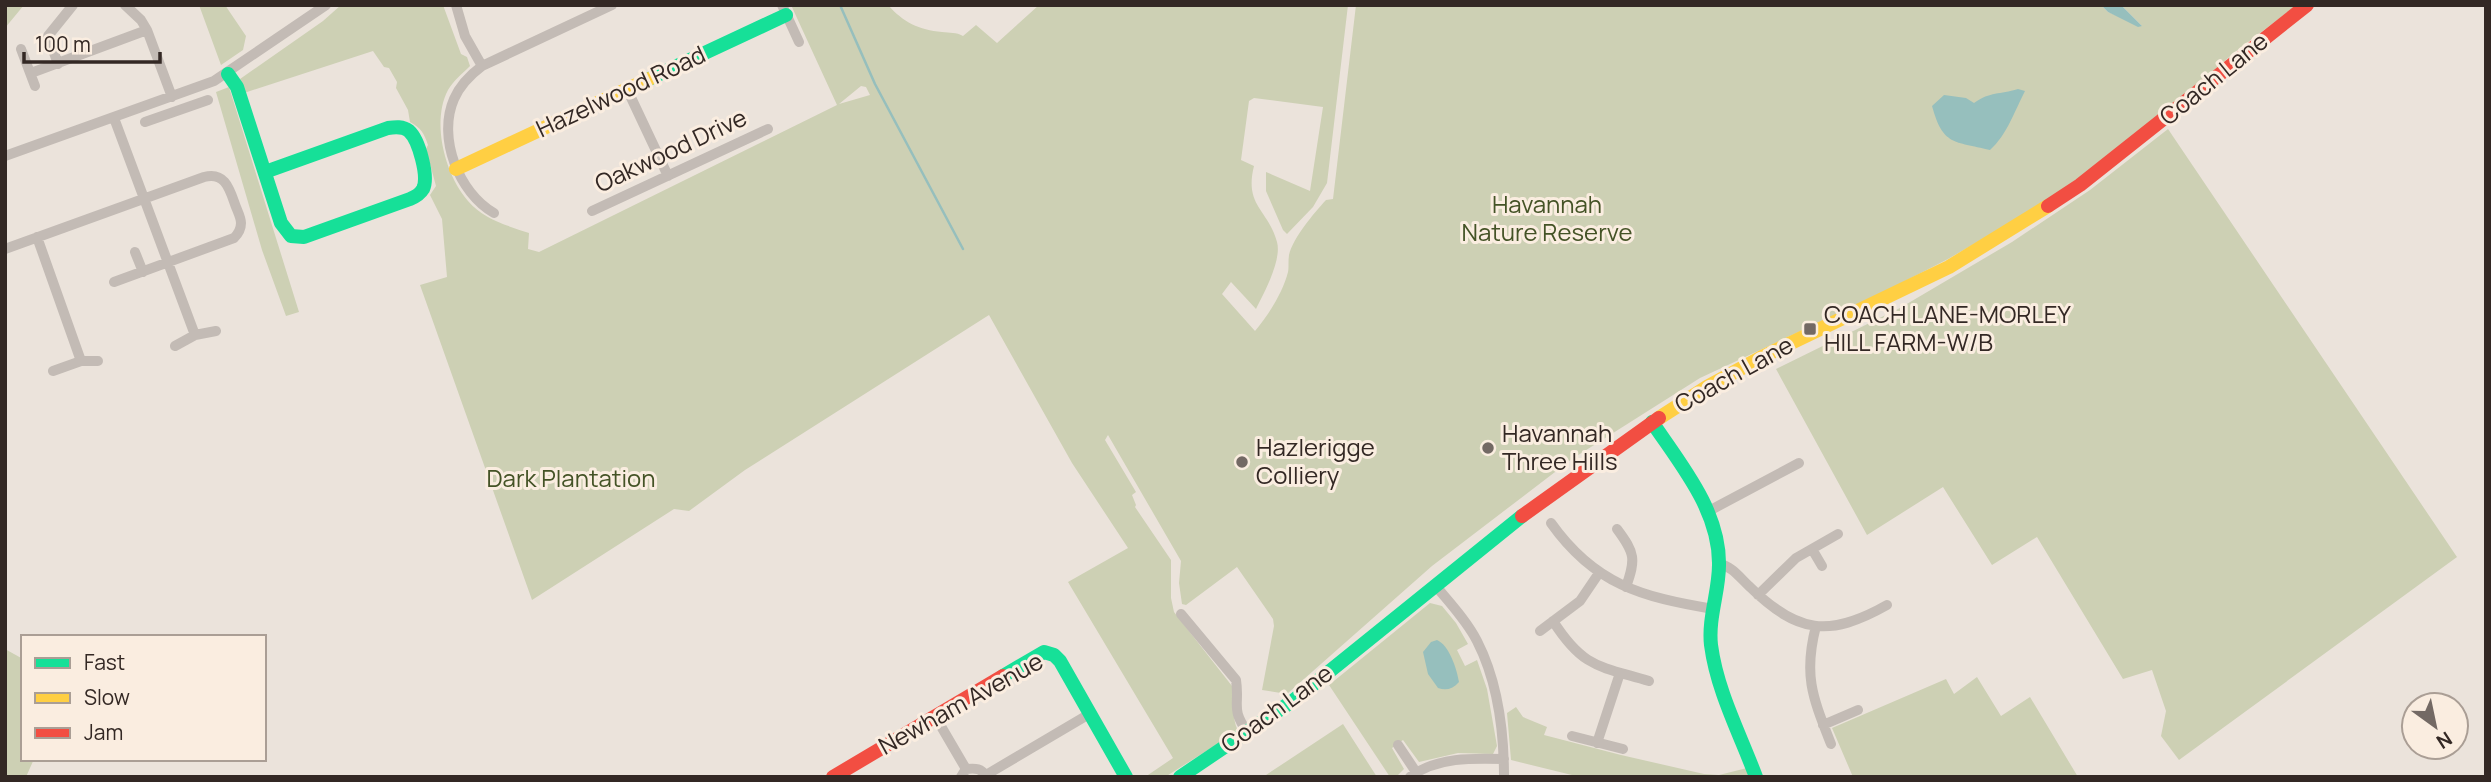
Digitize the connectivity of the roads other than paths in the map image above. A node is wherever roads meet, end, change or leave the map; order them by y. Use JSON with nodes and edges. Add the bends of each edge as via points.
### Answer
{"nodes":[{"id":1,"x":73,"y":5,"type":"edge"},
{"id":2,"x":125,"y":5,"type":"edge"},
{"id":3,"x":326,"y":5,"type":"edge"},
{"id":4,"x":456,"y":5,"type":"edge"},
{"id":5,"x":612,"y":5,"type":"edge"},
{"id":6,"x":2307,"y":5,"type":"edge"},
{"id":7,"x":784,"y":10,"type":"edge"},
{"id":8,"x":147,"y":30,"type":"junction"},
{"id":9,"x":799,"y":42,"type":"dead end"},
{"id":10,"x":22,"y":49,"type":"dead end"},
{"id":11,"x":58,"y":64,"type":"junction"},
{"id":12,"x":482,"y":66,"type":"junction"},
{"id":13,"x":31,"y":73,"type":"junction"},
{"id":14,"x":228,"y":74,"type":"junction"},
{"id":15,"x":35,"y":86,"type":"dead end"},
{"id":16,"x":194,"y":89,"type":"junction"},
{"id":17,"x":627,"y":89,"type":"junction"},
{"id":18,"x":172,"y":97,"type":"junction"},
{"id":19,"x":149,"y":105,"type":"junction"},
{"id":20,"x":114,"y":118,"type":"junction"},
{"id":21,"x":768,"y":129,"type":"dead end"},
{"id":22,"x":5,"y":156,"type":"edge"},
{"id":23,"x":456,"y":169,"type":"junction"},
{"id":24,"x":265,"y":172,"type":"junction"},
{"id":25,"x":668,"y":176,"type":"junction"},
{"id":26,"x":144,"y":199,"type":"junction"},
{"id":27,"x":592,"y":211,"type":"dead end"},
{"id":28,"x":494,"y":213,"type":"dead end"},
{"id":29,"x":37,"y":236,"type":"junction"},
{"id":30,"x":5,"y":249,"type":"edge"},
{"id":31,"x":135,"y":252,"type":"dead end"},
{"id":32,"x":167,"y":263,"type":"junction"},
{"id":33,"x":143,"y":272,"type":"junction"},
{"id":34,"x":114,"y":282,"type":"dead end"},
{"id":35,"x":216,"y":331,"type":"dead end"},
{"id":36,"x":195,"y":335,"type":"junction"},
{"id":37,"x":175,"y":346,"type":"dead end"},
{"id":38,"x":81,"y":361,"type":"junction"},
{"id":39,"x":98,"y":361,"type":"dead end"},
{"id":40,"x":53,"y":371,"type":"dead end"},
{"id":41,"x":1652,"y":422,"type":"junction"},
{"id":42,"x":1799,"y":463,"type":"dead end"},
{"id":43,"x":1707,"y":513,"type":"junction"},
{"id":44,"x":1551,"y":523,"type":"dead end"},
{"id":45,"x":1617,"y":529,"type":"dead end"},
{"id":46,"x":1838,"y":534,"type":"dead end"},
{"id":47,"x":1812,"y":549,"type":"junction"},
{"id":48,"x":1719,"y":564,"type":"junction"},
{"id":49,"x":1822,"y":566,"type":"dead end"},
{"id":50,"x":1599,"y":573,"type":"junction"},
{"id":51,"x":1434,"y":585,"type":"junction"},
{"id":52,"x":1626,"y":587,"type":"junction"},
{"id":53,"x":1758,"y":595,"type":"junction"},
{"id":54,"x":1887,"y":605,"type":"dead end"},
{"id":55,"x":1713,"y":609,"type":"junction"},
{"id":56,"x":1181,"y":614,"type":"dead end"},
{"id":57,"x":1553,"y":621,"type":"junction"},
{"id":58,"x":1816,"y":626,"type":"junction"},
{"id":59,"x":1540,"y":631,"type":"dead end"},
{"id":60,"x":1619,"y":673,"type":"junction"},
{"id":61,"x":1649,"y":681,"type":"dead end"},
{"id":62,"x":1858,"y":710,"type":"dead end"},
{"id":63,"x":1090,"y":713,"type":"junction"},
{"id":64,"x":935,"y":716,"type":"junction"},
{"id":65,"x":1823,"y":725,"type":"junction"},
{"id":66,"x":1248,"y":733,"type":"junction"},
{"id":67,"x":1572,"y":736,"type":"dead end"},
{"id":68,"x":1597,"y":743,"type":"junction"},
{"id":69,"x":1831,"y":744,"type":"dead end"},
{"id":70,"x":1398,"y":745,"type":"dead end"},
{"id":71,"x":1623,"y":749,"type":"dead end"},
{"id":72,"x":1504,"y":759,"type":"junction"},
{"id":73,"x":964,"y":773,"type":"edge"},
{"id":74,"x":1188,"y":775,"type":"edge"},
{"id":75,"x":1413,"y":775,"type":"edge"},
{"id":76,"x":986,"y":776,"type":"edge"},
{"id":77,"x":833,"y":777,"type":"edge"},
{"id":78,"x":1126,"y":777,"type":"edge"},
{"id":79,"x":1504,"y":777,"type":"edge"},
{"id":80,"x":1756,"y":777,"type":"edge"}],
"edges":[{"from":1,"to":11,"type":"street","via":[[48,36]]},
{"from":2,"to":8,"type":"street"},
{"from":3,"to":14,"type":"street"},
{"from":4,"to":12,"type":"street","via":[[465,36]]},
{"from":5,"to":12,"type":"street"},
{"from":6,"to":41,"type":"street","name":"Coach Lane","via":[[2080,185],[2004,235],[1949,267],[1730,374]]},
{"from":7,"to":9,"type":"street"},
{"from":7,"to":17,"type":"street","name":"Hazelwood Road"},
{"from":8,"to":11,"type":"street"},
{"from":8,"to":18,"type":"street"},
{"from":10,"to":13,"type":"street"},
{"from":11,"to":13,"type":"street"},
{"from":12,"to":23,"type":"street","via":[[463,84],[453,102],[450,134]]},
{"from":13,"to":15,"type":"street"},
{"from":14,"to":16,"type":"street"},
{"from":14,"to":24,"type":"street","via":[[237,87]]},
{"from":16,"to":18,"type":"street"},
{"from":16,"to":19,"type":"street","via":[[203,101],[149,120]]},
{"from":17,"to":23,"type":"street","name":"Hazelwood Road"},
{"from":17,"to":25,"type":"street"},
{"from":18,"to":19,"type":"street"},
{"from":19,"to":20,"type":"street"},
{"from":20,"to":22,"type":"street"},
{"from":20,"to":26,"type":"street"},
{"from":21,"to":25,"type":"street","name":"Oakwood Drive"},
{"from":23,"to":28,"type":"street","via":[[476,199]]},
{"from":24,"to":24,"type":"street","via":[[398,127],[415,138],[425,180],[414,197],[297,237],[282,226]]},
{"from":25,"to":27,"type":"street","name":"Oakwood Drive"},
{"from":26,"to":29,"type":"street"},
{"from":26,"to":32,"type":"street"},
{"from":26,"to":32,"type":"street","via":[[209,175],[221,178],[230,188],[241,222],[236,236]]},
{"from":29,"to":30,"type":"street"},
{"from":29,"to":38,"type":"street"},
{"from":31,"to":33,"type":"street"},
{"from":32,"to":33,"type":"street"},
{"from":32,"to":36,"type":"street"},
{"from":33,"to":34,"type":"street"},
{"from":35,"to":36,"type":"street"},
{"from":36,"to":37,"type":"street"},
{"from":38,"to":39,"type":"street"},
{"from":38,"to":40,"type":"street"},
{"from":41,"to":43,"type":"street"},
{"from":41,"to":51,"type":"street","name":"Coach Lane"},
{"from":42,"to":43,"type":"street"},
{"from":43,"to":48,"type":"street"},
{"from":44,"to":50,"type":"street"},
{"from":45,"to":52,"type":"street","via":[[1632,548]]},
{"from":46,"to":47,"type":"street"},
{"from":47,"to":49,"type":"street"},
{"from":47,"to":53,"type":"street","via":[[1796,558]]},
{"from":48,"to":53,"type":"street","via":[[1731,568]]},
{"from":48,"to":55,"type":"street"},
{"from":50,"to":52,"type":"street"},
{"from":50,"to":57,"type":"street","via":[[1580,601]]},
{"from":51,"to":66,"type":"street","name":"Coach Lane"},
{"from":51,"to":72,"type":"street","via":[[1476,638],[1488,666],[1497,695]]},
{"from":52,"to":55,"type":"street"},
{"from":53,"to":58,"type":"street","via":[[1783,615]]},
{"from":54,"to":58,"type":"street","via":[[1845,624]]},
{"from":55,"to":80,"type":"street","via":[[1710,632],[1716,663]]},
{"from":56,"to":66,"type":"street","via":[[1236,680],[1235,708]]},
{"from":57,"to":59,"type":"street"},
{"from":57,"to":60,"type":"street","via":[[1581,657]]},
{"from":58,"to":65,"type":"street","via":[[1808,672]]},
{"from":60,"to":61,"type":"street"},
{"from":60,"to":68,"type":"street"},
{"from":62,"to":65,"type":"street"},
{"from":63,"to":64,"type":"street","name":"Newham Avenue","via":[[1060,661],[1044,652]]},
{"from":63,"to":76,"type":"street"},
{"from":63,"to":78,"type":"street"},
{"from":64,"to":73,"type":"street"},
{"from":64,"to":77,"type":"street","name":"Newham Avenue"},
{"from":65,"to":69,"type":"street"},
{"from":66,"to":74,"type":"street","name":"Coach Lane"},
{"from":67,"to":68,"type":"street"},
{"from":68,"to":71,"type":"street"},
{"from":70,"to":75,"type":"street"},
{"from":72,"to":75,"type":"street","via":[[1444,762]]},
{"from":72,"to":79,"type":"street"},
{"from":73,"to":76,"type":"street","via":[[975,768]]}]}
